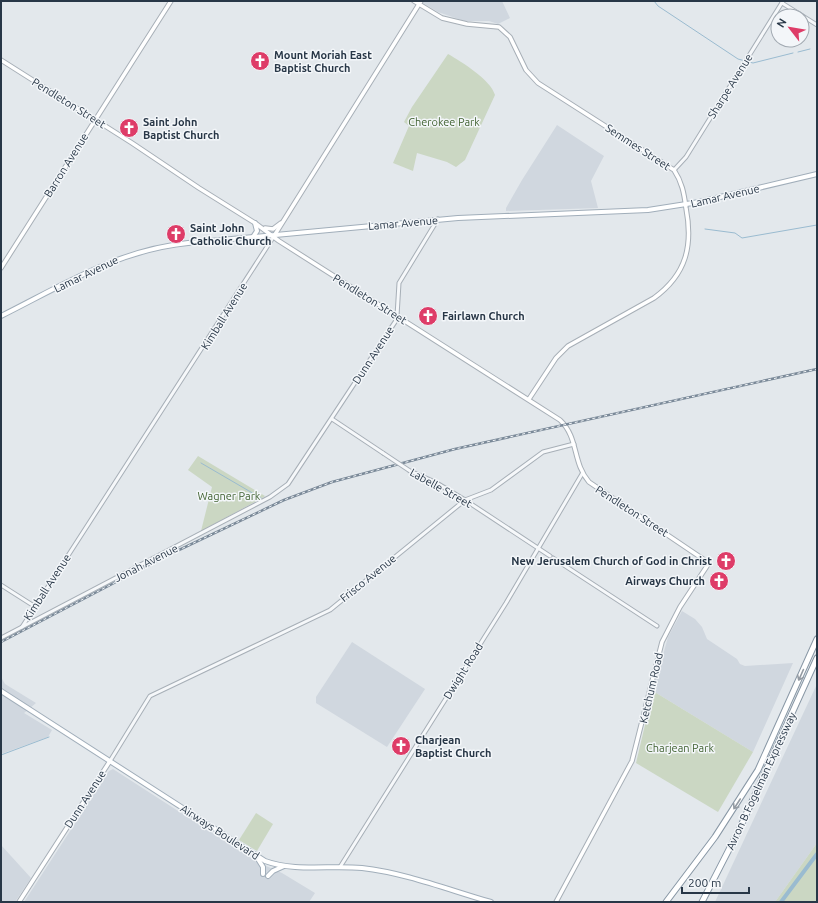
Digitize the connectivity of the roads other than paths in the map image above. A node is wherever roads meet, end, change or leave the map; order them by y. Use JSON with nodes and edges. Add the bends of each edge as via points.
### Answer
{"nodes":[{"id":1,"x":171,"y":1,"type":"edge"},
{"id":2,"x":414,"y":1,"type":"edge"},
{"id":3,"x":420,"y":2,"type":"edge"},
{"id":4,"x":783,"y":2,"type":"edge"},
{"id":5,"x":817,"y":25,"type":"edge"},
{"id":6,"x":1,"y":60,"type":"edge"},
{"id":7,"x":95,"y":120,"type":"junction"},
{"id":8,"x":674,"y":170,"type":"junction"},
{"id":9,"x":817,"y":174,"type":"edge"},
{"id":10,"x":686,"y":205,"type":"junction"},
{"id":11,"x":438,"y":220,"type":"junction"},
{"id":12,"x":283,"y":221,"type":"junction"},
{"id":13,"x":256,"y":223,"type":"junction"},
{"id":14,"x":261,"y":228,"type":"junction"},
{"id":15,"x":274,"y":236,"type":"junction"},
{"id":16,"x":253,"y":237,"type":"junction"},
{"id":17,"x":1,"y":268,"type":"edge"},
{"id":18,"x":1,"y":316,"type":"edge"},
{"id":19,"x":397,"y":316,"type":"junction"},
{"id":20,"x":529,"y":399,"type":"junction"},
{"id":21,"x":332,"y":419,"type":"junction"},
{"id":22,"x":574,"y":444,"type":"junction"},
{"id":23,"x":582,"y":474,"type":"junction"},
{"id":24,"x":288,"y":484,"type":"joint"},
{"id":25,"x":465,"y":500,"type":"junction"},
{"id":26,"x":538,"y":549,"type":"junction"},
{"id":27,"x":709,"y":563,"type":"joint"},
{"id":28,"x":1,"y":585,"type":"edge"},
{"id":29,"x":34,"y":606,"type":"junction"},
{"id":30,"x":656,"y":626,"type":"dead end"},
{"id":31,"x":22,"y":627,"type":"junction"},
{"id":32,"x":1,"y":638,"type":"edge"},
{"id":33,"x":817,"y":639,"type":"edge"},
{"id":34,"x":817,"y":658,"type":"edge"},
{"id":35,"x":1,"y":691,"type":"edge"},
{"id":36,"x":150,"y":696,"type":"joint"},
{"id":37,"x":110,"y":761,"type":"junction"},
{"id":38,"x":253,"y":854,"type":"junction"},
{"id":39,"x":285,"y":866,"type":"junction"},
{"id":40,"x":340,"y":867,"type":"junction"},
{"id":41,"x":263,"y":874,"type":"dead end"},
{"id":42,"x":268,"y":876,"type":"dead end"},
{"id":43,"x":713,"y":882,"type":"junction"},
{"id":44,"x":19,"y":902,"type":"edge"},
{"id":45,"x":491,"y":902,"type":"edge"},
{"id":46,"x":556,"y":902,"type":"edge"},
{"id":47,"x":666,"y":902,"type":"edge"},
{"id":48,"x":702,"y":902,"type":"edge"},
{"id":49,"x":705,"y":902,"type":"edge"}],
"edges":[{"from":1,"to":7,"type":"main road","name":"Barron Avenue"},
{"from":2,"to":3,"type":"main road","name":"Semmes Street"},
{"from":3,"to":8,"type":"main road","name":"Semmes Street","via":[[439,17],[467,24],[499,27],[510,36],[526,70],[538,83]]},
{"from":3,"to":12,"type":"main road","name":"Kimball Avenue"},
{"from":4,"to":5,"type":"street"},
{"from":4,"to":8,"type":"street","name":"Sharpe Avenue","via":[[686,157]]},
{"from":6,"to":7,"type":"main road","name":"Pendleton Street"},
{"from":7,"to":13,"type":"main road","name":"Pendleton Street"},
{"from":7,"to":17,"type":"main road","name":"Barron Avenue"},
{"from":8,"to":10,"type":"main road","name":"Semmes Street","via":[[681,181]]},
{"from":9,"to":10,"type":"main road","name":"Lamar Avenue"},
{"from":10,"to":11,"type":"main road","name":"Lamar Avenue","via":[[625,212]]},
{"from":10,"to":20,"type":"main road","name":"Semmes Street","via":[[690,244],[682,268],[674,279],[654,298],[568,346],[556,358]]},
{"from":11,"to":15,"type":"main road","name":"Lamar Avenue"},
{"from":11,"to":19,"type":"street","name":"Dunn Avenue","via":[[399,283]]},
{"from":12,"to":14,"type":"main road","via":[[271,229]]},
{"from":12,"to":15,"type":"main road","name":"Kimball Avenue"},
{"from":13,"to":14,"type":"main road","name":"Pendleton Street"},
{"from":13,"to":16,"type":"main road","via":[[257,232]]},
{"from":14,"to":15,"type":"main road","name":"Pendleton Street"},
{"from":15,"to":16,"type":"main road","name":"Lamar Avenue"},
{"from":15,"to":19,"type":"main road","name":"Pendleton Street"},
{"from":15,"to":29,"type":"street","name":"Kimball Avenue"},
{"from":16,"to":18,"type":"main road","name":"Lamar Avenue","via":[[147,249],[125,256]]},
{"from":19,"to":20,"type":"main road","name":"Pendleton Street"},
{"from":19,"to":21,"type":"street","name":"Dunn Avenue"},
{"from":20,"to":22,"type":"main road","name":"Pendleton Street","via":[[565,424]]},
{"from":21,"to":24,"type":"street","name":"Dunn Avenue"},
{"from":21,"to":25,"type":"street","name":"Labelle Street","bridge":true,"via":[[410,471]]},
{"from":22,"to":23,"type":"main road","name":"Pendleton Street","via":[[578,467]]},
{"from":22,"to":25,"type":"street","name":"Frisco Avenue","via":[[543,452],[491,490]]},
{"from":23,"to":26,"type":"street","name":"Dwight Road"},
{"from":23,"to":27,"type":"main road","name":"Pendleton Street","via":[[593,486]]},
{"from":24,"to":31,"type":"street","name":"Jonah Avenue","via":[[270,497]]},
{"from":25,"to":26,"type":"street","name":"Labelle Street"},
{"from":25,"to":36,"type":"street","name":"Frisco Avenue","via":[[330,610]]},
{"from":26,"to":30,"type":"street","name":"Labelle Street"},
{"from":26,"to":40,"type":"street","name":"Dwight Road"},
{"from":27,"to":46,"type":"main road","name":"Ketchum Road","via":[[680,607],[662,642],[632,761]]},
{"from":28,"to":29,"type":"street"},
{"from":29,"to":31,"type":"street","name":"Kimball Avenue"},
{"from":31,"to":32,"type":"street","name":"Jonah Avenue"},
{"from":33,"to":47,"type":"highway","name":"Avron B Fogelman Expressway","one_way":true,"via":[[758,770],[715,837]]},
{"from":34,"to":43,"type":"highway","name":"Avron B Fogelman Expressway"},
{"from":35,"to":37,"type":"main road","name":"Airways Boulevard"},
{"from":36,"to":37,"type":"street","name":"Dunn Avenue"},
{"from":37,"to":38,"type":"main road","name":"Airways Boulevard"},
{"from":37,"to":44,"type":"main road","name":"Dunn Avenue"},
{"from":38,"to":39,"type":"main road","name":"Airways Boulevard","via":[[265,861]]},
{"from":38,"to":41,"type":"main road","via":[[262,863]]},
{"from":39,"to":40,"type":"main road","name":"Airways Boulevard"},
{"from":39,"to":42,"type":"main road"},
{"from":40,"to":45,"type":"main road","name":"Airways Boulevard","via":[[386,872]]},
{"from":43,"to":48,"type":"highway","name":"Avron B Fogelman Expressway"},
{"from":43,"to":49,"type":"highway"}]}
